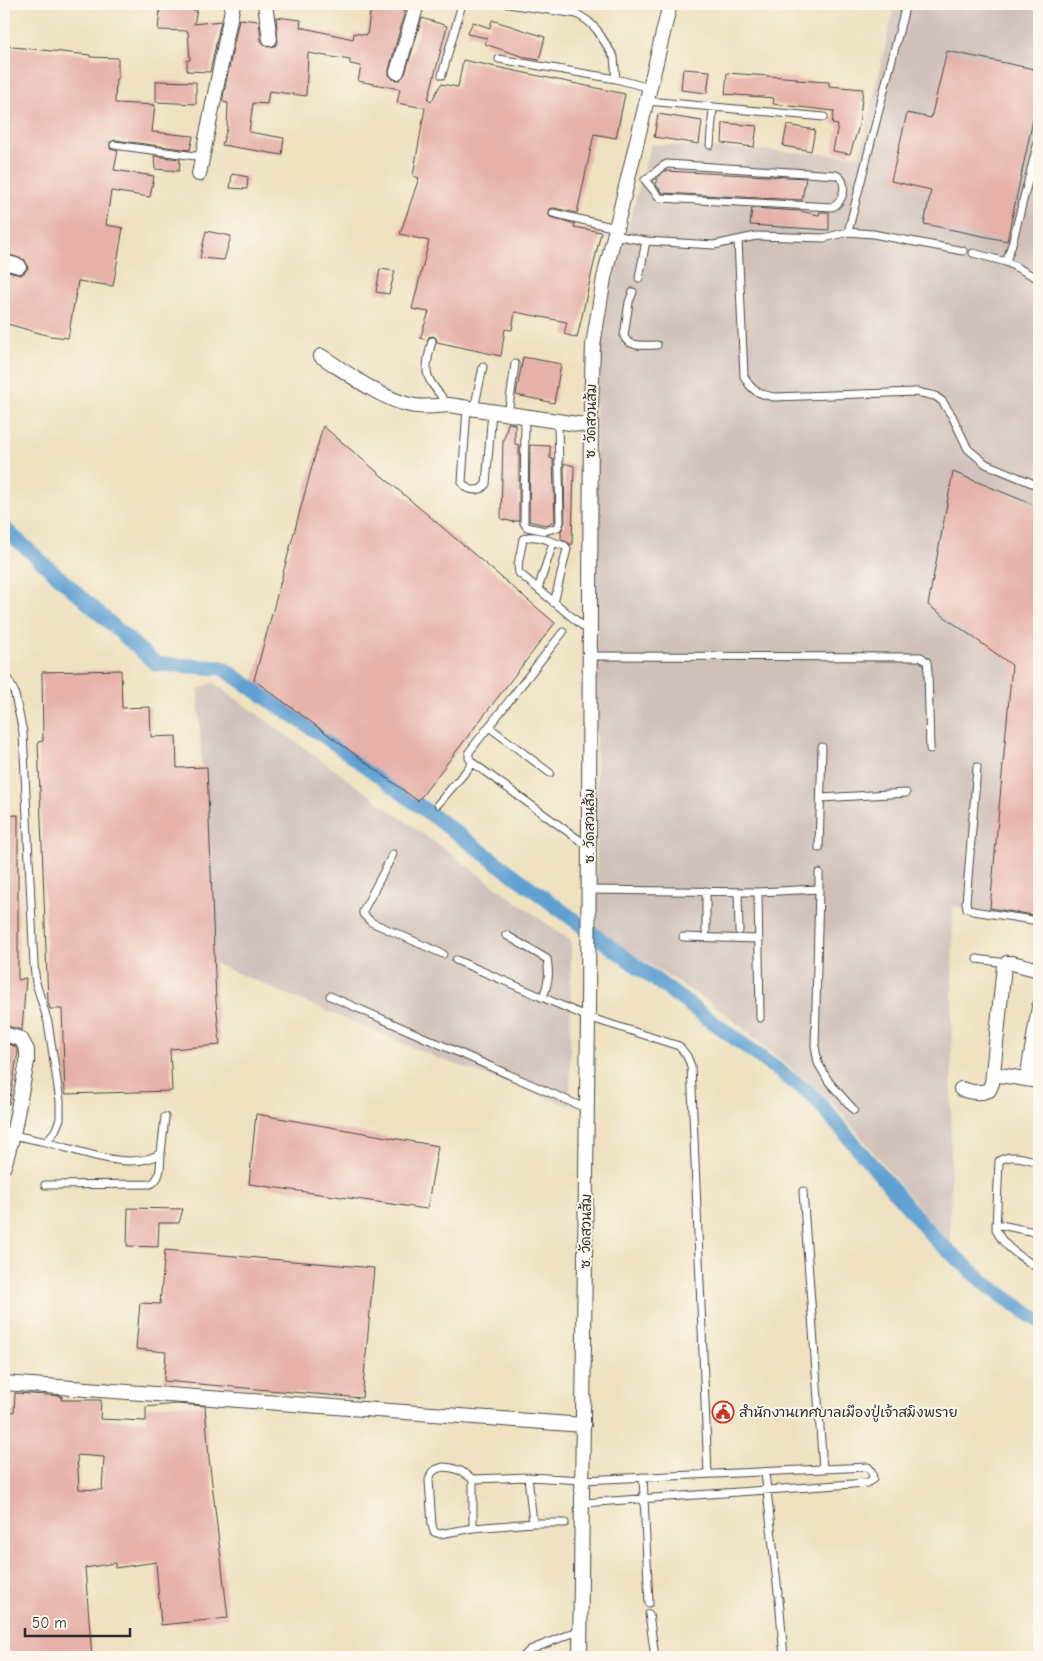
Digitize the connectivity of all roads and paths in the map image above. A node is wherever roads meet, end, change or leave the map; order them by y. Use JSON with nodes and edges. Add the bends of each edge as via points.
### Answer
{"nodes":[{"id":1,"x":233,"y":4,"type":"edge"},
{"id":2,"x":265,"y":4,"type":"edge"},
{"id":3,"x":417,"y":4,"type":"edge"},
{"id":4,"x":462,"y":4,"type":"edge"},
{"id":5,"x":508,"y":4,"type":"edge"},
{"id":6,"x":670,"y":4,"type":"edge"},
{"id":7,"x":906,"y":4,"type":"edge"},
{"id":8,"x":270,"y":39,"type":"dead end"},
{"id":9,"x":499,"y":59,"type":"dead end"},
{"id":10,"x":397,"y":72,"type":"dead end"},
{"id":11,"x":442,"y":75,"type":"dead end"},
{"id":12,"x":616,"y":79,"type":"junction"},
{"id":13,"x":648,"y":94,"type":"junction"},
{"id":14,"x":713,"y":108,"type":"junction"},
{"id":15,"x":824,"y":117,"type":"dead end"},
{"id":16,"x":1039,"y":138,"type":"edge"},
{"id":17,"x":114,"y":145,"type":"dead end"},
{"id":18,"x":710,"y":145,"type":"dead end"},
{"id":19,"x":203,"y":157,"type":"junction"},
{"id":20,"x":199,"y":174,"type":"dead end"},
{"id":21,"x":628,"y":177,"type":"junction"},
{"id":22,"x":645,"y":180,"type":"junction"},
{"id":23,"x":553,"y":214,"type":"dead end"},
{"id":24,"x":615,"y":232,"type":"junction"},
{"id":25,"x":848,"y":232,"type":"junction"},
{"id":26,"x":646,"y":240,"type":"junction"},
{"id":27,"x":738,"y":240,"type":"junction"},
{"id":28,"x":963,"y":251,"type":"dead end"},
{"id":29,"x":973,"y":253,"type":"dead end"},
{"id":30,"x":4,"y":262,"type":"edge"},
{"id":31,"x":1006,"y":262,"type":"junction"},
{"id":32,"x":18,"y":266,"type":"dead end"},
{"id":33,"x":639,"y":278,"type":"dead end"},
{"id":34,"x":1039,"y":279,"type":"edge"},
{"id":35,"x":632,"y":292,"type":"dead end"},
{"id":36,"x":432,"y":342,"type":"dead end"},
{"id":37,"x":656,"y":345,"type":"dead end"},
{"id":38,"x":321,"y":356,"type":"dead end"},
{"id":39,"x":515,"y":364,"type":"dead end"},
{"id":40,"x":483,"y":367,"type":"dead end"},
{"id":41,"x":449,"y":405,"type":"junction"},
{"id":42,"x":470,"y":408,"type":"junction"},
{"id":43,"x":492,"y":412,"type":"junction"},
{"id":44,"x":508,"y":414,"type":"junction"},
{"id":45,"x":525,"y":417,"type":"junction"},
{"id":46,"x":558,"y":422,"type":"junction"},
{"id":47,"x":591,"y":426,"type":"junction"},
{"id":48,"x":1039,"y":486,"type":"edge"},
{"id":49,"x":553,"y":543,"type":"junction"},
{"id":50,"x":538,"y":589,"type":"junction"},
{"id":51,"x":554,"y":603,"type":"junction"},
{"id":52,"x":563,"y":632,"type":"dead end"},
{"id":53,"x":590,"y":633,"type":"junction"},
{"id":54,"x":590,"y":656,"type":"junction"},
{"id":55,"x":4,"y":672,"type":"edge"},
{"id":56,"x":489,"y":727,"type":"junction"},
{"id":57,"x":822,"y":747,"type":"dead end"},
{"id":58,"x":930,"y":750,"type":"dead end"},
{"id":59,"x":473,"y":763,"type":"junction"},
{"id":60,"x":977,"y":767,"type":"dead end"},
{"id":61,"x":550,"y":773,"type":"dead end"},
{"id":62,"x":906,"y":792,"type":"dead end"},
{"id":63,"x":821,"y":798,"type":"junction"},
{"id":64,"x":438,"y":804,"type":"dead end"},
{"id":65,"x":589,"y":848,"type":"junction"},
{"id":66,"x":819,"y":848,"type":"dead end"},
{"id":67,"x":394,"y":854,"type":"dead end"},
{"id":68,"x":819,"y":873,"type":"dead end"},
{"id":69,"x":819,"y":889,"type":"junction"},
{"id":70,"x":589,"y":890,"type":"junction"},
{"id":71,"x":706,"y":891,"type":"junction"},
{"id":72,"x":738,"y":892,"type":"junction"},
{"id":73,"x":758,"y":892,"type":"junction"},
{"id":74,"x":1039,"y":921,"type":"edge"},
{"id":75,"x":706,"y":931,"type":"dead end"},
{"id":76,"x":739,"y":931,"type":"dead end"},
{"id":77,"x":506,"y":935,"type":"dead end"},
{"id":78,"x":683,"y":937,"type":"dead end"},
{"id":79,"x":759,"y":939,"type":"junction"},
{"id":80,"x":443,"y":954,"type":"dead end"},
{"id":81,"x":977,"y":959,"type":"dead end"},
{"id":82,"x":456,"y":960,"type":"dead end"},
{"id":83,"x":1007,"y":963,"type":"junction"},
{"id":84,"x":1039,"y":970,"type":"edge"},
{"id":85,"x":330,"y":996,"type":"dead end"},
{"id":86,"x":543,"y":997,"type":"junction"},
{"id":87,"x":1039,"y":1007,"type":"edge"},
{"id":88,"x":588,"y":1016,"type":"junction"},
{"id":89,"x":760,"y":1018,"type":"dead end"},
{"id":90,"x":4,"y":1034,"type":"edge"},
{"id":91,"x":993,"y":1074,"type":"junction"},
{"id":92,"x":1033,"y":1080,"type":"edge"},
{"id":93,"x":961,"y":1089,"type":"dead end"},
{"id":94,"x":587,"y":1110,"type":"junction"},
{"id":95,"x":854,"y":1110,"type":"dead end"},
{"id":96,"x":165,"y":1117,"type":"dead end"},
{"id":97,"x":13,"y":1135,"type":"junction"},
{"id":98,"x":46,"y":1142,"type":"junction"},
{"id":99,"x":161,"y":1153,"type":"junction"},
{"id":100,"x":4,"y":1161,"type":"edge"},
{"id":101,"x":1039,"y":1162,"type":"edge"},
{"id":102,"x":45,"y":1185,"type":"dead end"},
{"id":103,"x":803,"y":1192,"type":"dead end"},
{"id":104,"x":996,"y":1224,"type":"junction"},
{"id":105,"x":1039,"y":1233,"type":"edge"},
{"id":106,"x":1039,"y":1269,"type":"edge"},
{"id":107,"x":4,"y":1383,"type":"edge"},
{"id":108,"x":584,"y":1425,"type":"junction"},
{"id":109,"x":823,"y":1469,"type":"junction"},
{"id":110,"x":765,"y":1472,"type":"junction"},
{"id":111,"x":708,"y":1474,"type":"junction"},
{"id":112,"x":528,"y":1477,"type":"junction"},
{"id":113,"x":643,"y":1477,"type":"junction"},
{"id":114,"x":473,"y":1479,"type":"junction"},
{"id":115,"x":583,"y":1480,"type":"junction"},
{"id":116,"x":766,"y":1490,"type":"junction"},
{"id":117,"x":643,"y":1499,"type":"junction"},
{"id":118,"x":582,"y":1503,"type":"junction"},
{"id":119,"x":533,"y":1523,"type":"junction"},
{"id":120,"x":565,"y":1523,"type":"dead end"},
{"id":121,"x":473,"y":1528,"type":"junction"},
{"id":122,"x":649,"y":1603,"type":"dead end"},
{"id":123,"x":650,"y":1614,"type":"dead end"},
{"id":124,"x":580,"y":1630,"type":"junction"},
{"id":125,"x":523,"y":1657,"type":"edge"},
{"id":126,"x":580,"y":1657,"type":"edge"},
{"id":127,"x":655,"y":1657,"type":"edge"},
{"id":128,"x":784,"y":1657,"type":"edge"}],
"edges":[{"from":1,"to":19,"type":"street"},
{"from":2,"to":8,"type":"street"},
{"from":3,"to":10,"type":"street"},
{"from":4,"to":11,"type":"lane"},
{"from":5,"to":12,"type":"lane","via":[[577,14],[588,21],[614,57]]},
{"from":6,"to":13,"type":"street","name":"ซ. วัดสวนส้ม"},
{"from":7,"to":25,"type":"lane"},
{"from":9,"to":12,"type":"lane"},
{"from":12,"to":13,"type":"lane"},
{"from":13,"to":14,"type":"lane"},
{"from":13,"to":21,"type":"street","name":"ซ. วัดสวนส้ม"},
{"from":14,"to":15,"type":"lane"},
{"from":14,"to":18,"type":"lane"},
{"from":16,"to":31,"type":"lane"},
{"from":17,"to":19,"type":"lane"},
{"from":19,"to":20,"type":"street"},
{"from":21,"to":22,"type":"lane"},
{"from":21,"to":24,"type":"street","name":"ซ. วัดสวนส้ม"},
{"from":22,"to":22,"type":"lane","via":[[667,164],[836,175],[844,184],[840,200],[832,207],[660,198]]},
{"from":23,"to":24,"type":"lane"},
{"from":24,"to":26,"type":"lane"},
{"from":24,"to":47,"type":"street","name":"ซ. วัดสวนส้ม","via":[[593,346]]},
{"from":25,"to":27,"type":"lane","via":[[824,238],[756,236]]},
{"from":25,"to":28,"type":"lane"},
{"from":26,"to":27,"type":"lane","via":[[714,245]]},
{"from":26,"to":33,"type":"lane"},
{"from":27,"to":48,"type":"lane","via":[[744,376],[758,394],[774,397],[917,392],[935,396],[947,408],[968,449],[986,464]]},
{"from":29,"to":31,"type":"lane"},
{"from":30,"to":32,"type":"street"},
{"from":31,"to":34,"type":"lane"},
{"from":35,"to":37,"type":"lane","via":[[625,340],[637,345]]},
{"from":36,"to":41,"type":"lane","via":[[426,370],[429,380]]},
{"from":38,"to":41,"type":"street","via":[[381,393],[409,405]]},
{"from":39,"to":44,"type":"lane"},
{"from":40,"to":42,"type":"lane"},
{"from":41,"to":42,"type":"street"},
{"from":42,"to":43,"type":"street"},
{"from":42,"to":43,"type":"lane","via":[[462,482],[472,490],[481,489],[486,484]]},
{"from":43,"to":44,"type":"street"},
{"from":44,"to":45,"type":"street"},
{"from":45,"to":46,"type":"street"},
{"from":45,"to":46,"type":"lane","via":[[524,523],[527,527],[545,531],[558,527],[560,522]]},
{"from":46,"to":47,"type":"street"},
{"from":47,"to":53,"type":"street","name":"ซ. วัดสวนส้ม"},
{"from":49,"to":50,"type":"lane"},
{"from":49,"to":50,"type":"lane","via":[[533,536],[523,539],[517,570]]},
{"from":49,"to":51,"type":"lane","via":[[565,546],[567,550]]},
{"from":50,"to":51,"type":"lane"},
{"from":51,"to":53,"type":"lane"},
{"from":52,"to":56,"type":"lane"},
{"from":53,"to":54,"type":"street","name":"ซ. วัดสวนส้ม"},
{"from":54,"to":58,"type":"lane","via":[[922,657],[927,662],[928,671]]},
{"from":54,"to":65,"type":"street","name":"ซ. วัดสวนส้ม"},
{"from":55,"to":98,"type":"lane","via":[[14,691],[23,732],[35,974],[48,1022],[60,1101],[60,1119]]},
{"from":56,"to":59,"type":"lane","via":[[469,752]]},
{"from":56,"to":61,"type":"lane"},
{"from":57,"to":63,"type":"lane"},
{"from":59,"to":64,"type":"lane"},
{"from":59,"to":65,"type":"lane"},
{"from":60,"to":74,"type":"lane","via":[[967,908]]},
{"from":62,"to":63,"type":"lane"},
{"from":63,"to":66,"type":"lane"},
{"from":65,"to":70,"type":"street","name":"ซ. วัดสวนส้ม"},
{"from":67,"to":80,"type":"lane","via":[[363,914],[371,922]]},
{"from":68,"to":69,"type":"lane"},
{"from":69,"to":73,"type":"lane"},
{"from":69,"to":95,"type":"lane","via":[[816,1055],[830,1082]]},
{"from":70,"to":71,"type":"lane"},
{"from":70,"to":88,"type":"street","name":"ซ. วัดสวนส้ม"},
{"from":71,"to":72,"type":"lane"},
{"from":71,"to":75,"type":"lane"},
{"from":72,"to":73,"type":"lane"},
{"from":72,"to":76,"type":"lane"},
{"from":73,"to":79,"type":"lane"},
{"from":77,"to":86,"type":"lane","via":[[547,959],[549,974]]},
{"from":78,"to":79,"type":"lane"},
{"from":79,"to":89,"type":"lane"},
{"from":81,"to":83,"type":"lane"},
{"from":82,"to":86,"type":"lane"},
{"from":83,"to":84,"type":"street"},
{"from":83,"to":91,"type":"street","via":[[1003,972]]},
{"from":85,"to":94,"type":"lane"},
{"from":86,"to":88,"type":"lane"},
{"from":87,"to":92,"type":"street"},
{"from":88,"to":94,"type":"street","name":"ซ. วัดสวนส้ม"},
{"from":88,"to":111,"type":"lane","via":[[679,1046],[691,1066]]},
{"from":90,"to":97,"type":"street","via":[[20,1039],[27,1050]]},
{"from":91,"to":92,"type":"street"},
{"from":91,"to":93,"type":"street","via":[[989,1090],[978,1093]]},
{"from":94,"to":108,"type":"street","name":"ซ. วัดสวนส้ม"},
{"from":96,"to":99,"type":"lane"},
{"from":97,"to":98,"type":"lane"},
{"from":97,"to":100,"type":"street"},
{"from":98,"to":99,"type":"lane","via":[[113,1159],[138,1161]]},
{"from":99,"to":102,"type":"lane","via":[[160,1176],[151,1184]]},
{"from":101,"to":104,"type":"lane","via":[[1011,1156],[998,1161]]},
{"from":103,"to":109,"type":"lane"},
{"from":104,"to":105,"type":"lane"},
{"from":104,"to":106,"type":"lane","via":[[1004,1244]]},
{"from":107,"to":108,"type":"street"},
{"from":108,"to":115,"type":"street","name":"ซ. วัดสวนส้ม"},
{"from":109,"to":110,"type":"lane"},
{"from":109,"to":116,"type":"lane","via":[[868,1467],[872,1480],[867,1483]]},
{"from":110,"to":111,"type":"lane"},
{"from":110,"to":116,"type":"lane"},
{"from":111,"to":113,"type":"lane"},
{"from":112,"to":114,"type":"lane"},
{"from":112,"to":115,"type":"lane"},
{"from":112,"to":119,"type":"lane"},
{"from":113,"to":115,"type":"lane"},
{"from":113,"to":117,"type":"lane"},
{"from":114,"to":121,"type":"lane"},
{"from":114,"to":121,"type":"lane","via":[[461,1471],[443,1467],[432,1472],[429,1480],[434,1532],[440,1534]]},
{"from":115,"to":118,"type":"street","name":"ซ. วัดสวนส้ม"},
{"from":116,"to":117,"type":"lane"},
{"from":116,"to":128,"type":"lane"},
{"from":117,"to":118,"type":"lane"},
{"from":117,"to":122,"type":"lane"},
{"from":118,"to":124,"type":"street","name":"ซ. วัดสวนส้ม"},
{"from":119,"to":120,"type":"lane"},
{"from":119,"to":121,"type":"lane"},
{"from":123,"to":127,"type":"lane"},
{"from":124,"to":125,"type":"lane","via":[[530,1650]]},
{"from":124,"to":126,"type":"street","name":"ซ. วัดสวนส้ม"}]}
